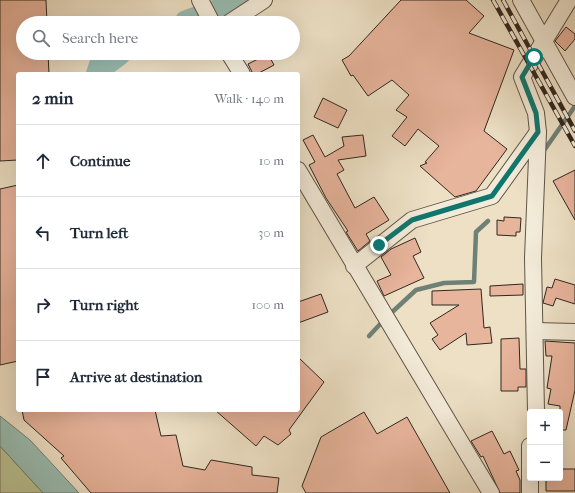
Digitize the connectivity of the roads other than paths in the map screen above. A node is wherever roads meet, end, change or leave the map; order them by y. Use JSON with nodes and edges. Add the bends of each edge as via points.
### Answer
{"nodes":[{"id":1,"x":200,"y":0,"type":"edge"},
{"id":2,"x":264,"y":0,"type":"edge"},
{"id":3,"x":521,"y":0,"type":"edge"},
{"id":4,"x":568,"y":0,"type":"edge"},
{"id":5,"x":208,"y":16,"type":"edge"},
{"id":6,"x":240,"y":16,"type":"edge"},
{"id":7,"x":543,"y":41,"type":"junction"},
{"id":8,"x":233,"y":60,"type":"edge"},
{"id":9,"x":241,"y":72,"type":"edge"},
{"id":10,"x":574,"y":96,"type":"edge"},
{"id":11,"x":538,"y":132,"type":"junction"},
{"id":12,"x":300,"y":173,"type":"edge"},
{"id":13,"x":354,"y":266,"type":"junction"},
{"id":14,"x":535,"y":331,"type":"junction"},
{"id":15,"x":575,"y":332,"type":"edge"},
{"id":16,"x":536,"y":409,"type":"edge"},
{"id":17,"x":530,"y":481,"type":"edge"},
{"id":18,"x":491,"y":493,"type":"edge"},
{"id":19,"x":530,"y":493,"type":"edge"}],
"edges":[{"from":1,"to":5,"type":"street"},
{"from":2,"to":6,"type":"street"},
{"from":3,"to":7,"type":"street"},
{"from":4,"to":7,"type":"street"},
{"from":7,"to":10,"type":"street"},
{"from":7,"to":11,"type":"street","via":[[522,77],[536,113]]},
{"from":8,"to":9,"type":"street"},
{"from":11,"to":13,"type":"street","via":[[492,196],[412,220]]},
{"from":11,"to":14,"type":"street","via":[[533,258]]},
{"from":12,"to":13,"type":"street"},
{"from":13,"to":18,"type":"street"},
{"from":14,"to":15,"type":"street"},
{"from":14,"to":16,"type":"street"},
{"from":17,"to":19,"type":"street"}]}
